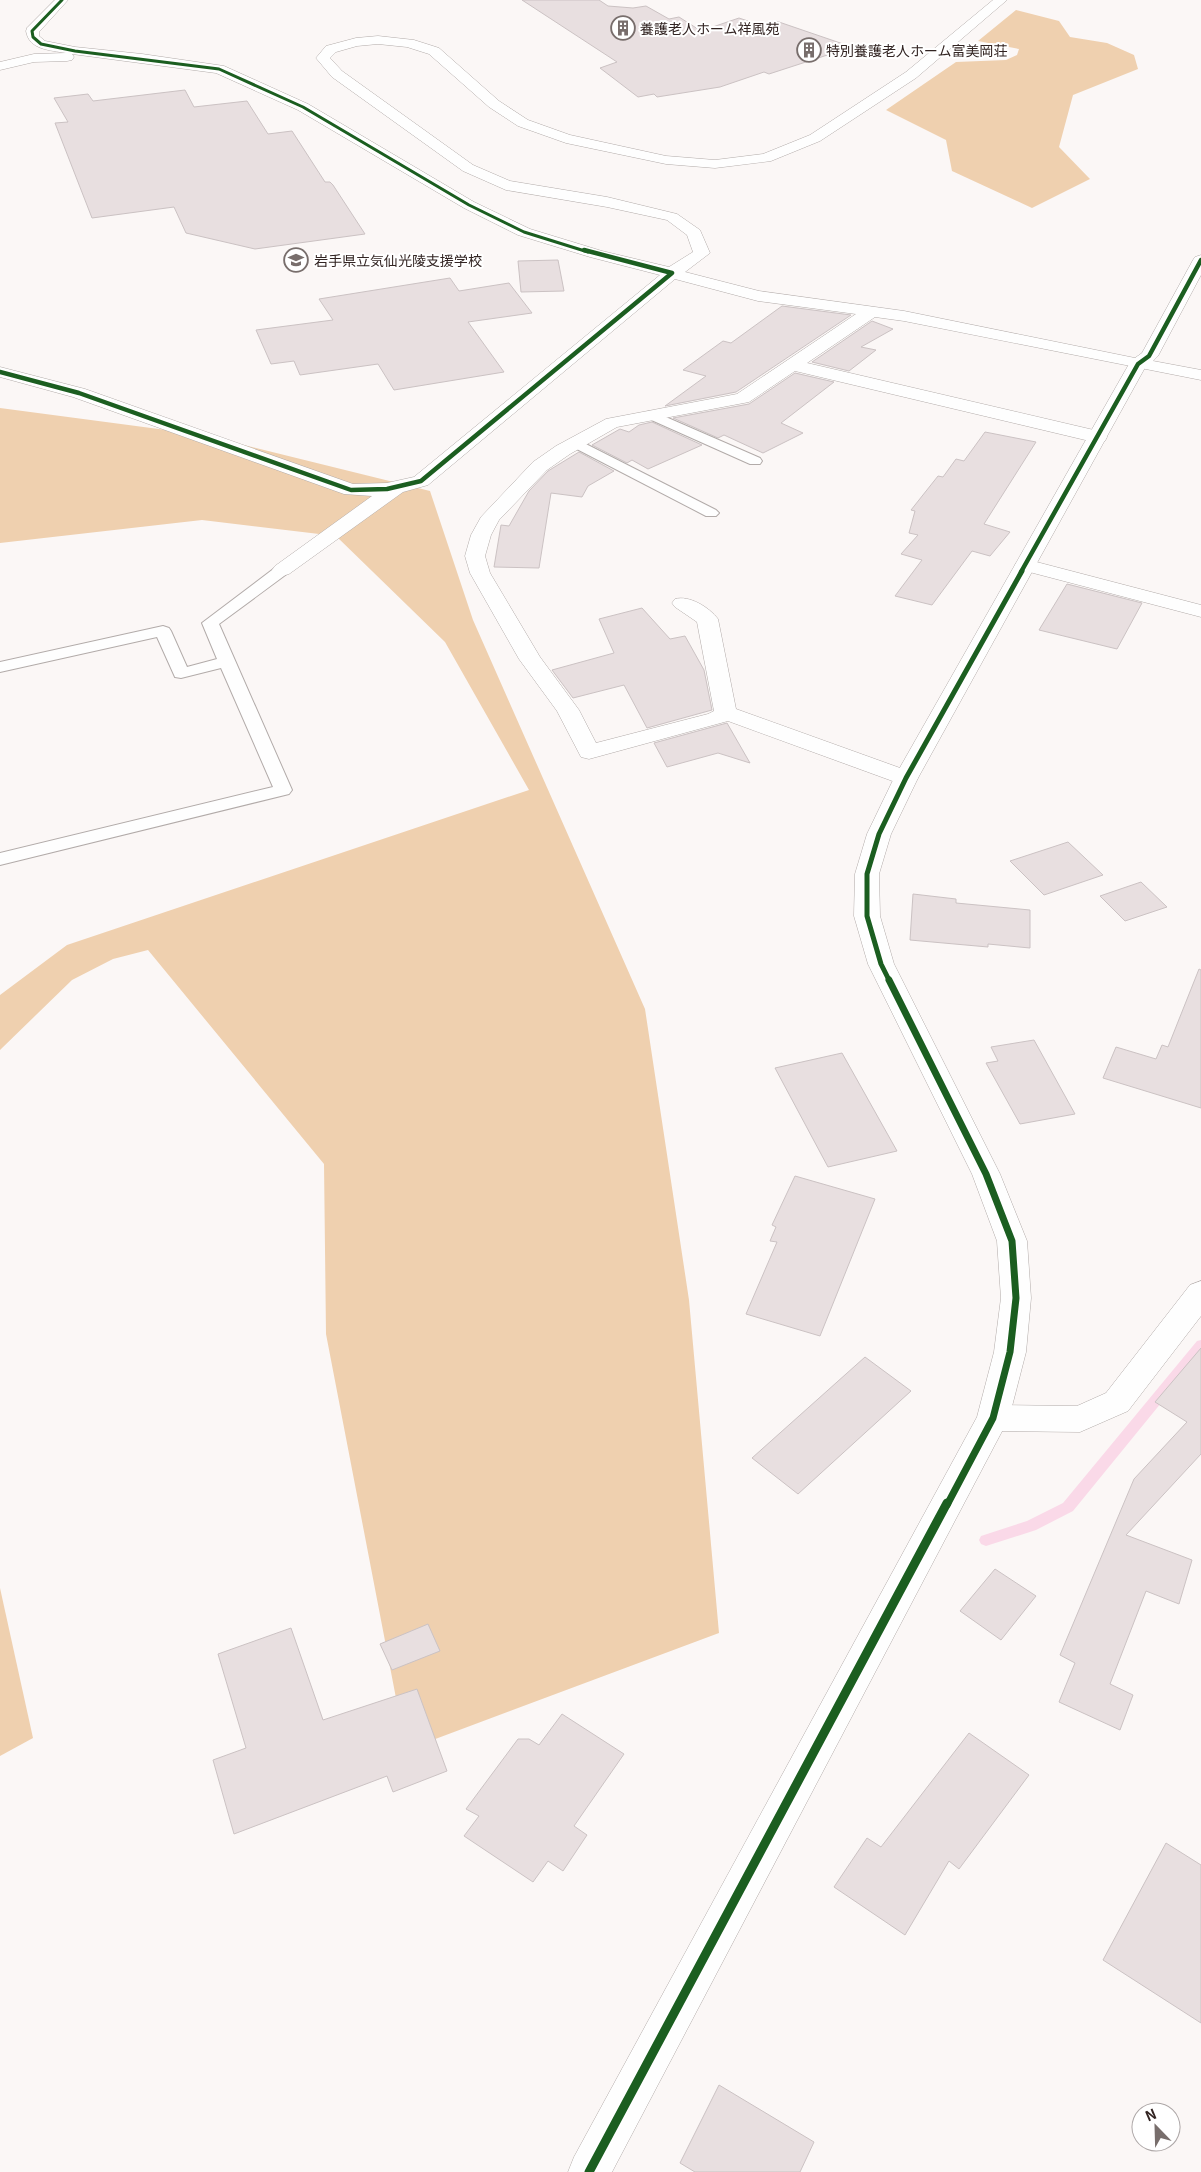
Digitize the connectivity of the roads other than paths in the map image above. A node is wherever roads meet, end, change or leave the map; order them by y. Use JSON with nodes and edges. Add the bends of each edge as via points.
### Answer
{"nodes":[{"id":1,"x":62,"y":0,"type":"edge"},
{"id":2,"x":1001,"y":0,"type":"edge"},
{"id":3,"x":142,"y":58,"type":"junction"},
{"id":4,"x":0,"y":66,"type":"edge"},
{"id":5,"x":1201,"y":260,"type":"edge"},
{"id":6,"x":672,"y":273,"type":"junction"},
{"id":7,"x":871,"y":312,"type":"junction"},
{"id":8,"x":1138,"y":364,"type":"junction"},
{"id":9,"x":792,"y":365,"type":"junction"},
{"id":10,"x":0,"y":372,"type":"edge"},
{"id":11,"x":1201,"y":375,"type":"edge"},
{"id":12,"x":652,"y":415,"type":"junction"},
{"id":13,"x":1098,"y":437,"type":"junction"},
{"id":14,"x":576,"y":443,"type":"junction"},
{"id":15,"x":755,"y":461,"type":"dead end"},
{"id":16,"x":395,"y":489,"type":"junction"},
{"id":17,"x":711,"y":513,"type":"dead end"},
{"id":18,"x":1025,"y":565,"type":"junction"},
{"id":19,"x":282,"y":570,"type":"joint"},
{"id":20,"x":682,"y":604,"type":"dead end"},
{"id":21,"x":1201,"y":611,"type":"edge"},
{"id":22,"x":226,"y":662,"type":"junction"},
{"id":23,"x":0,"y":667,"type":"edge"},
{"id":24,"x":726,"y":713,"type":"junction"},
{"id":25,"x":906,"y":778,"type":"junction"},
{"id":26,"x":0,"y":859,"type":"edge"},
{"id":27,"x":1201,"y":1293,"type":"edge"},
{"id":28,"x":993,"y":1418,"type":"junction"},
{"id":29,"x":589,"y":2172,"type":"edge"}],
"edges":[{"from":1,"to":3,"type":"street","via":[[32,31],[33,37],[42,44]]},
{"from":2,"to":6,"type":"street","via":[[911,75],[815,138],[766,158],[715,164],[666,160],[575,141],[523,123],[494,104],[434,51],[408,43],[356,42],[330,49],[323,58],[337,74],[468,168],[506,185],[672,217],[694,233],[702,253]]},
{"from":3,"to":4,"type":"street","via":[[34,58]]},
{"from":3,"to":6,"type":"street","via":[[218,69],[302,107],[469,205],[524,232]]},
{"from":5,"to":8,"type":"street","via":[[1149,356]]},
{"from":6,"to":7,"type":"street","via":[[758,296]]},
{"from":6,"to":16,"type":"street","via":[[421,480]]},
{"from":7,"to":8,"type":"street","via":[[1023,339]]},
{"from":7,"to":9,"type":"street"},
{"from":8,"to":11,"type":"street"},
{"from":8,"to":13,"type":"street"},
{"from":9,"to":12,"type":"street","via":[[743,398]]},
{"from":9,"to":13,"type":"street"},
{"from":10,"to":16,"type":"street","via":[[79,393],[351,490],[378,492]]},
{"from":12,"to":14,"type":"street","via":[[612,423]]},
{"from":12,"to":15,"type":"lane"},
{"from":13,"to":18,"type":"street"},
{"from":14,"to":17,"type":"lane"},
{"from":14,"to":24,"type":"street","via":[[540,466],[492,517],[481,535],[475,556],[480,573],[530,659],[568,710],[589,752],[716,719]]},
{"from":16,"to":19,"type":"street"},
{"from":18,"to":21,"type":"street"},
{"from":18,"to":25,"type":"street"},
{"from":19,"to":22,"type":"lane","via":[[210,623]]},
{"from":20,"to":24,"type":"street","via":[[707,619]]},
{"from":22,"to":23,"type":"lane","via":[[181,673],[163,630]]},
{"from":22,"to":26,"type":"lane","via":[[283,790]]},
{"from":24,"to":25,"type":"street"},
{"from":25,"to":28,"type":"street","via":[[879,834],[867,874],[867,916],[881,964],[986,1174],[1012,1241],[1016,1298],[1010,1352]]},
{"from":27,"to":28,"type":"street","via":[[1117,1402],[1080,1418]]},
{"from":28,"to":29,"type":"street"}]}
